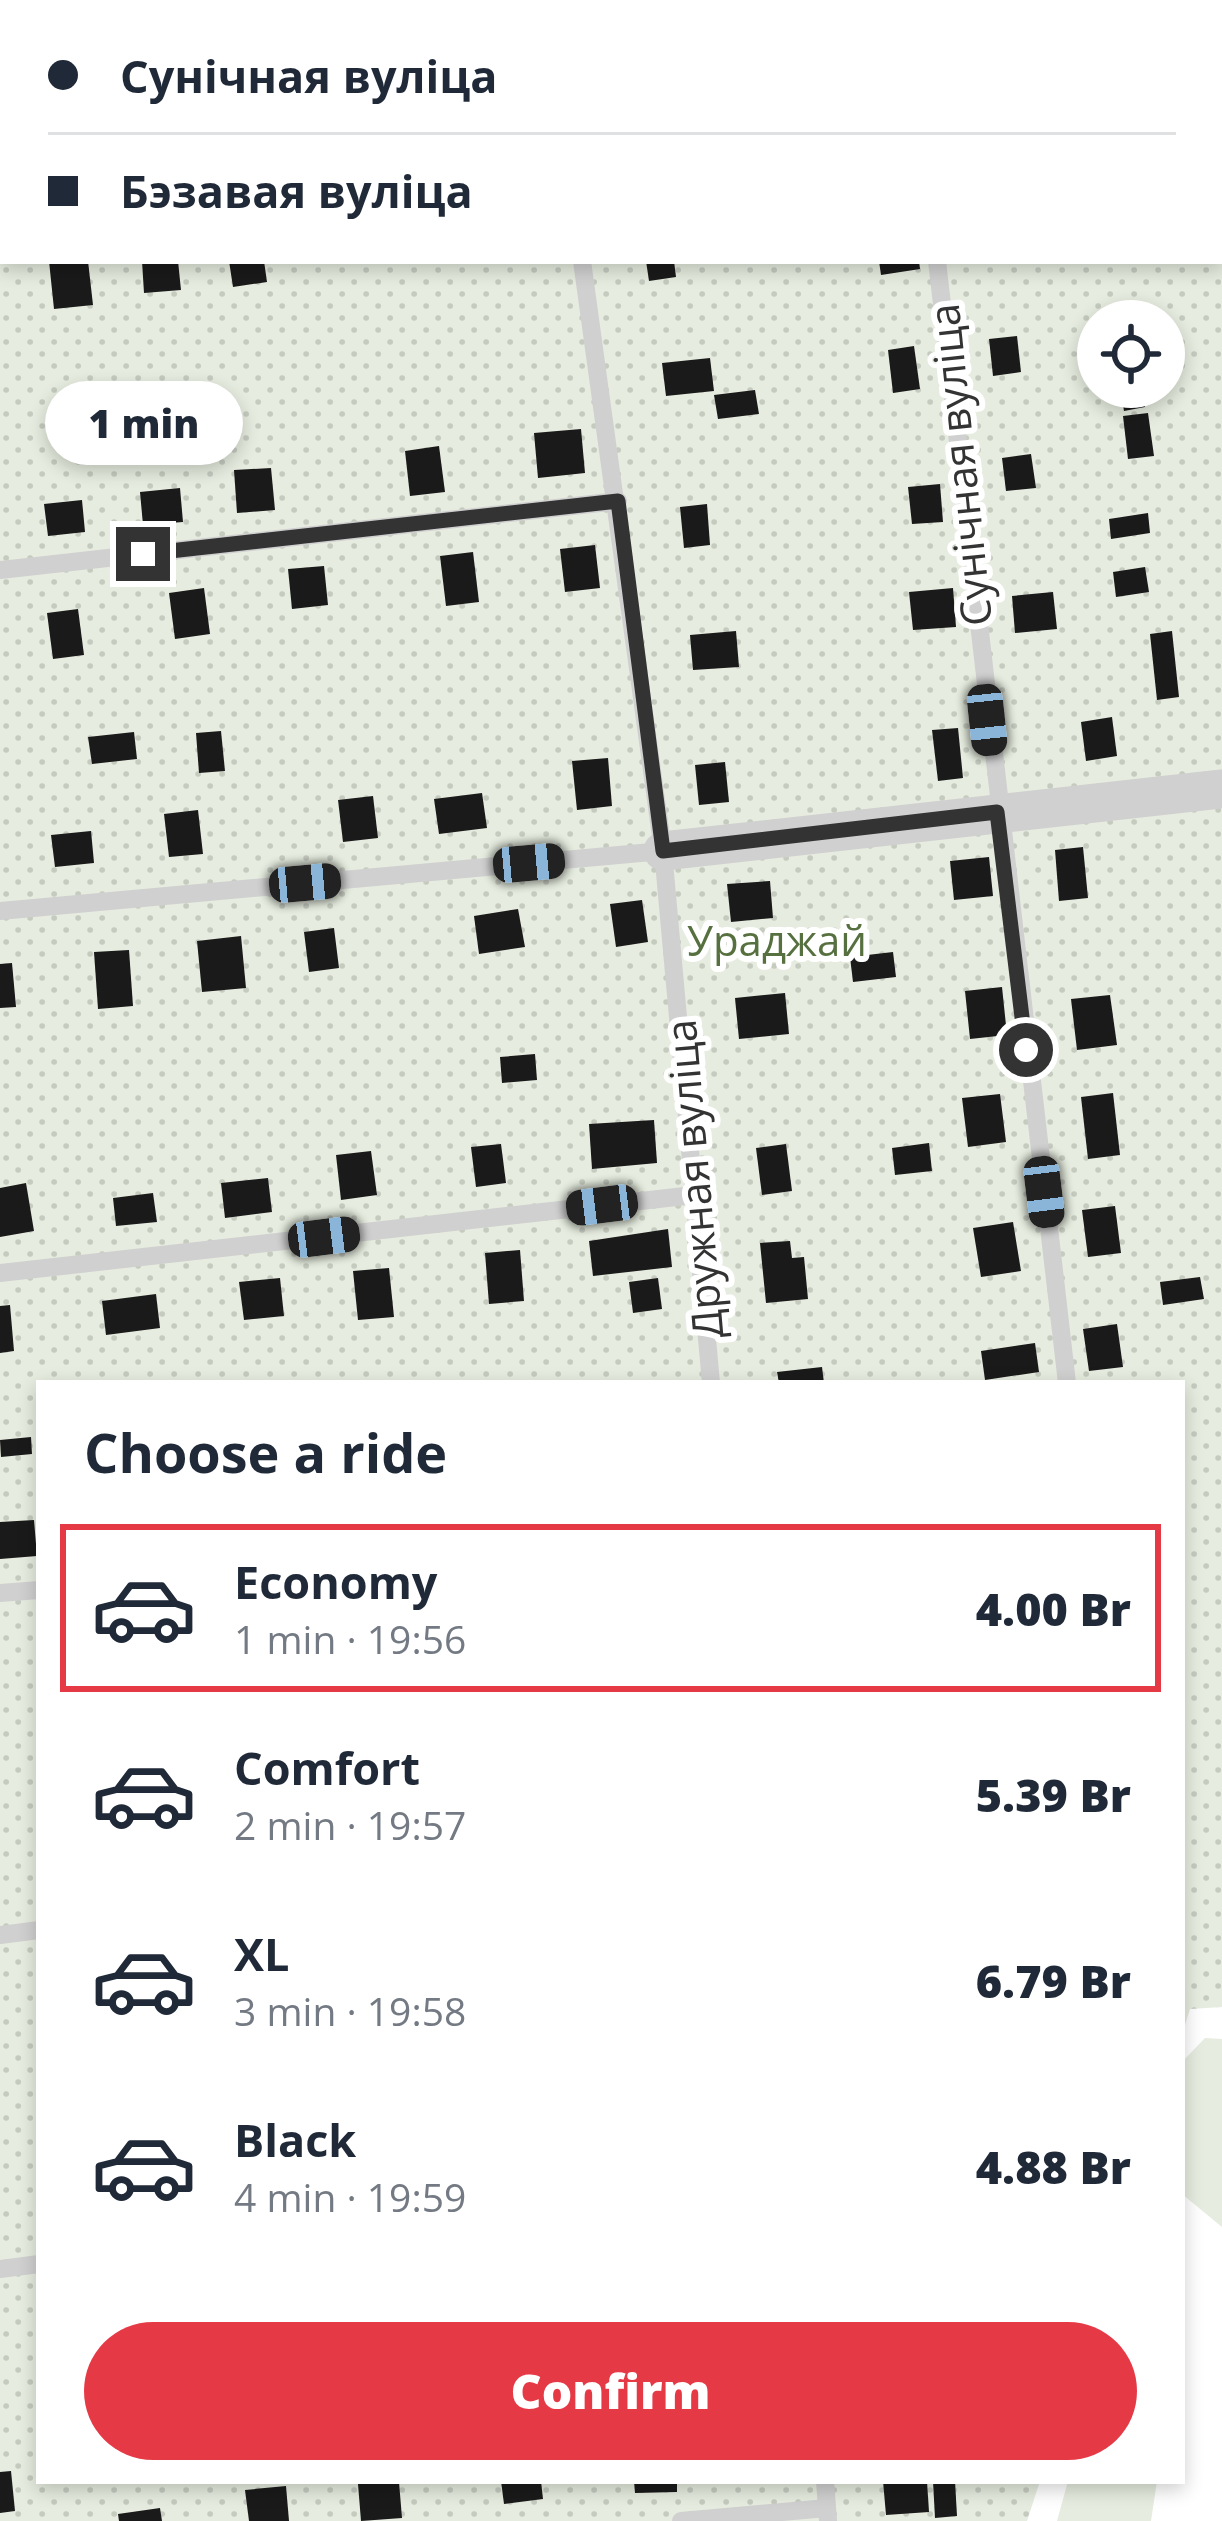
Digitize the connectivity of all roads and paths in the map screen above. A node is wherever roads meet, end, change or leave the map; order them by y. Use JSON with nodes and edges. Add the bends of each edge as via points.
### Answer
{"nodes":[{"id":1,"x":582,"y":264,"type":"edge"},
{"id":2,"x":937,"y":264,"type":"edge"},
{"id":3,"x":618,"y":501,"type":"junction"},
{"id":4,"x":0,"y":570,"type":"edge"},
{"id":5,"x":1222,"y":789,"type":"edge"},
{"id":6,"x":997,"y":812,"type":"junction"},
{"id":7,"x":663,"y":851,"type":"junction"},
{"id":8,"x":0,"y":911,"type":"edge"},
{"id":9,"x":694,"y":1195,"type":"junction"},
{"id":10,"x":0,"y":1273,"type":"edge"},
{"id":11,"x":711,"y":1380,"type":"edge"},
{"id":12,"x":1067,"y":1380,"type":"edge"},
{"id":13,"x":36,"y":1590,"type":"edge"},
{"id":14,"x":0,"y":1593,"type":"edge"},
{"id":15,"x":36,"y":1930,"type":"edge"},
{"id":16,"x":0,"y":1935,"type":"edge"},
{"id":17,"x":36,"y":2264,"type":"edge"},
{"id":18,"x":0,"y":2269,"type":"edge"},
{"id":19,"x":825,"y":2484,"type":"edge"},
{"id":20,"x":828,"y":2514,"type":"edge"},
{"id":21,"x":681,"y":2521,"type":"edge"}],
"edges":[{"from":1,"to":3,"type":"lane","name":"Дружная вуліца"},
{"from":2,"to":6,"type":"lane","name":"Сунічная вуліца"},
{"from":3,"to":4,"type":"lane"},
{"from":3,"to":7,"type":"lane","name":"Дружная вуліца"},
{"from":5,"to":6,"type":"street"},
{"from":6,"to":7,"type":"street"},
{"from":6,"to":12,"type":"lane","name":"Сунічная вуліца"},
{"from":7,"to":8,"type":"lane"},
{"from":7,"to":9,"type":"lane","name":"Дружная вуліца"},
{"from":9,"to":10,"type":"lane"},
{"from":9,"to":11,"type":"lane","name":"Дружная вуліца"},
{"from":13,"to":14,"type":"lane"},
{"from":15,"to":16,"type":"lane"},
{"from":17,"to":18,"type":"lane"},
{"from":19,"to":20,"type":"lane"},
{"from":20,"to":21,"type":"lane"}]}
